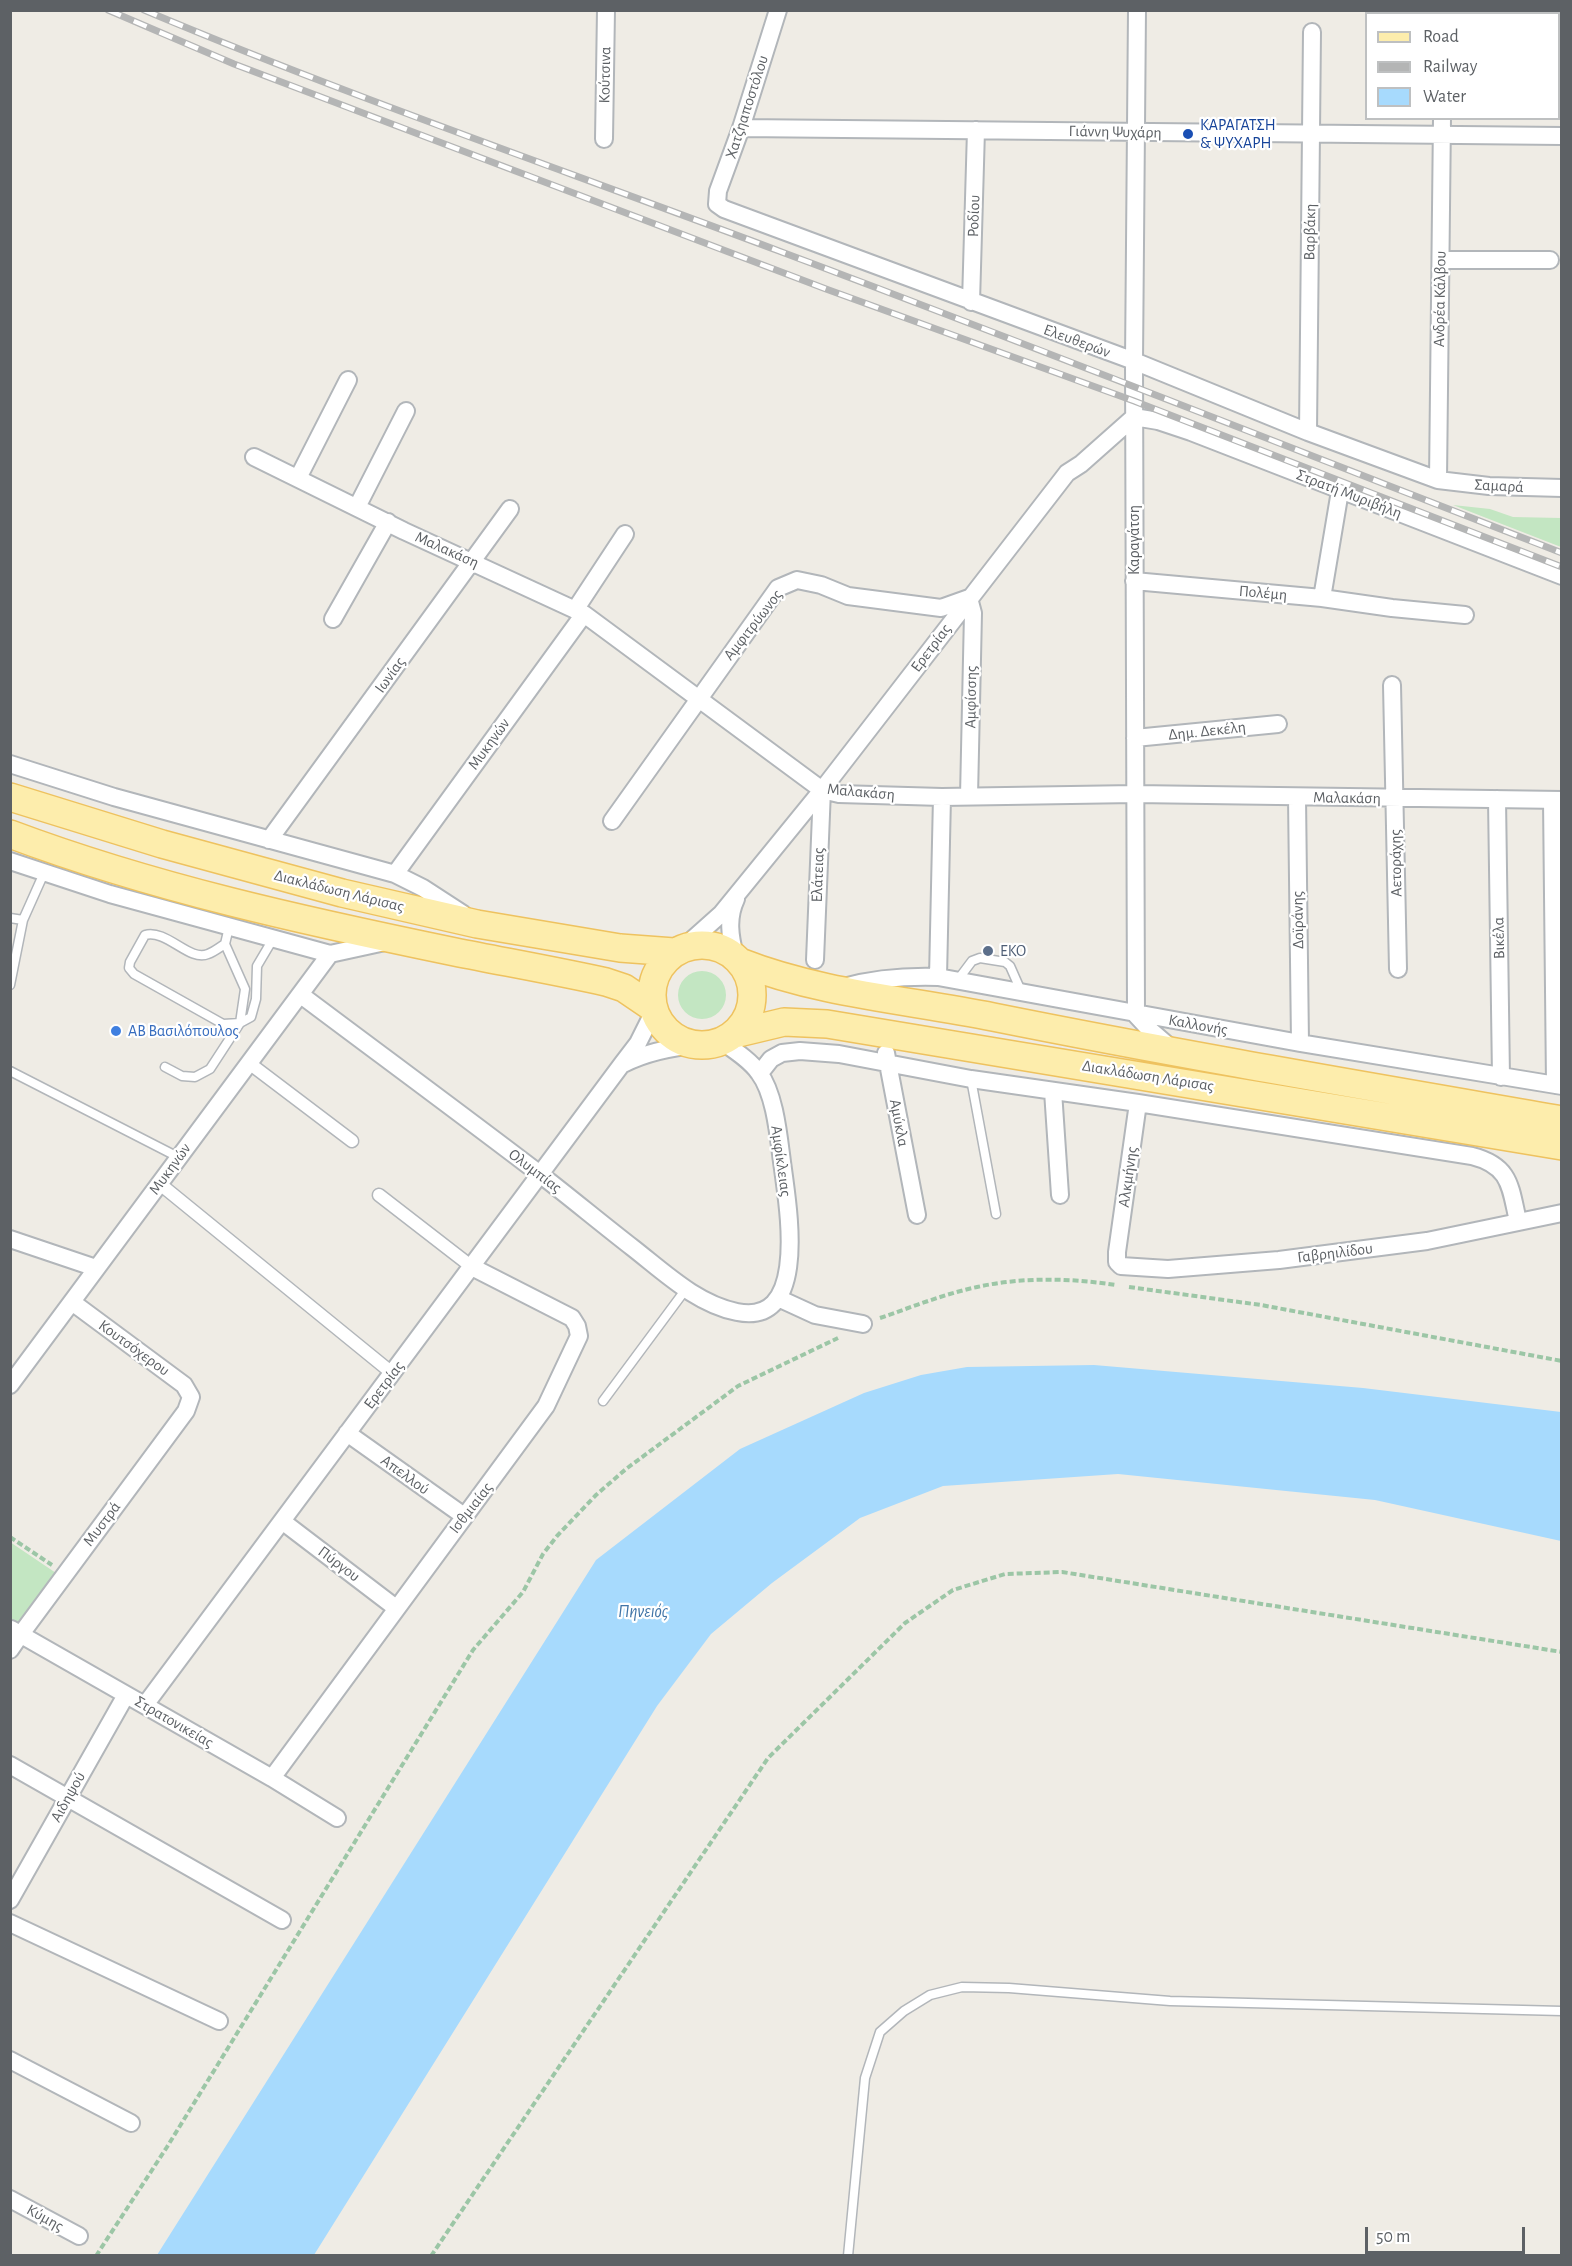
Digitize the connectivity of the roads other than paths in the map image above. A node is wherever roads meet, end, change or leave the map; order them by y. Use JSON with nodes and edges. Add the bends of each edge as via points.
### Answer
{"nodes":[{"id":1,"x":606,"y":10,"type":"edge"},
{"id":2,"x":778,"y":10,"type":"edge"},
{"id":3,"x":1137,"y":10,"type":"edge"},
{"id":4,"x":1312,"y":32,"type":"dead end"},
{"id":5,"x":1442,"y":127,"type":"edge"},
{"id":6,"x":741,"y":128,"type":"junction"},
{"id":7,"x":976,"y":130,"type":"junction"},
{"id":8,"x":1136,"y":132,"type":"junction"},
{"id":9,"x":1311,"y":134,"type":"junction"},
{"id":10,"x":1562,"y":136,"type":"edge"},
{"id":11,"x":604,"y":139,"type":"dead end"},
{"id":12,"x":717,"y":204,"type":"joint"},
{"id":13,"x":1441,"y":260,"type":"junction"},
{"id":14,"x":1550,"y":260,"type":"dead end"},
{"id":15,"x":971,"y":302,"type":"junction"},
{"id":16,"x":1134,"y":362,"type":"junction"},
{"id":17,"x":348,"y":380,"type":"dead end"},
{"id":18,"x":406,"y":411,"type":"dead end"},
{"id":19,"x":1134,"y":417,"type":"junction"},
{"id":20,"x":1308,"y":432,"type":"junction"},
{"id":21,"x":254,"y":457,"type":"dead end"},
{"id":22,"x":298,"y":478,"type":"junction"},
{"id":23,"x":1438,"y":480,"type":"junction"},
{"id":24,"x":1562,"y":488,"type":"edge"},
{"id":25,"x":1341,"y":490,"type":"junction"},
{"id":26,"x":357,"y":507,"type":"junction"},
{"id":27,"x":510,"y":509,"type":"dead end"},
{"id":28,"x":388,"y":522,"type":"junction"},
{"id":29,"x":625,"y":534,"type":"dead end"},
{"id":30,"x":473,"y":562,"type":"junction"},
{"id":31,"x":1562,"y":576,"type":"edge"},
{"id":32,"x":1134,"y":581,"type":"junction"},
{"id":33,"x":969,"y":598,"type":"junction"},
{"id":34,"x":1322,"y":598,"type":"junction"},
{"id":35,"x":579,"y":612,"type":"junction"},
{"id":36,"x":1465,"y":615,"type":"dead end"},
{"id":37,"x":333,"y":619,"type":"dead end"},
{"id":38,"x":1392,"y":685,"type":"dead end"},
{"id":39,"x":698,"y":699,"type":"junction"},
{"id":40,"x":1278,"y":724,"type":"dead end"},
{"id":41,"x":1135,"y":738,"type":"junction"},
{"id":42,"x":10,"y":764,"type":"edge"},
{"id":43,"x":822,"y":790,"type":"junction"},
{"id":44,"x":1135,"y":794,"type":"junction"},
{"id":45,"x":969,"y":796,"type":"junction"},
{"id":46,"x":10,"y":797,"type":"edge"},
{"id":47,"x":942,"y":797,"type":"junction"},
{"id":48,"x":1297,"y":797,"type":"junction"},
{"id":49,"x":1394,"y":799,"type":"junction"},
{"id":50,"x":1497,"y":799,"type":"junction"},
{"id":51,"x":1557,"y":800,"type":"edge"},
{"id":52,"x":612,"y":821,"type":"dead end"},
{"id":53,"x":10,"y":834,"type":"edge"},
{"id":54,"x":269,"y":840,"type":"junction"},
{"id":55,"x":10,"y":861,"type":"edge"},
{"id":56,"x":44,"y":873,"type":"junction"},
{"id":57,"x":395,"y":874,"type":"junction"},
{"id":58,"x":740,"y":890,"type":"junction"},
{"id":59,"x":10,"y":918,"type":"edge"},
{"id":60,"x":23,"y":920,"type":"junction"},
{"id":61,"x":477,"y":924,"type":"junction"},
{"id":62,"x":229,"y":927,"type":"junction"},
{"id":63,"x":273,"y":939,"type":"junction"},
{"id":64,"x":400,"y":940,"type":"junction"},
{"id":65,"x":225,"y":944,"type":"junction"},
{"id":66,"x":679,"y":949,"type":"junction"},
{"id":67,"x":330,"y":954,"type":"junction"},
{"id":68,"x":738,"y":959,"type":"junction"},
{"id":69,"x":815,"y":960,"type":"dead end"},
{"id":70,"x":1398,"y":969,"type":"dead end"},
{"id":71,"x":938,"y":977,"type":"junction"},
{"id":72,"x":957,"y":981,"type":"junction"},
{"id":73,"x":10,"y":984,"type":"edge"},
{"id":74,"x":835,"y":989,"type":"junction"},
{"id":75,"x":1021,"y":992,"type":"junction"},
{"id":76,"x":301,"y":995,"type":"junction"},
{"id":77,"x":653,"y":1009,"type":"junction"},
{"id":78,"x":1136,"y":1014,"type":"junction"},
{"id":79,"x":240,"y":1023,"type":"junction"},
{"id":80,"x":882,"y":1032,"type":"junction"},
{"id":81,"x":718,"y":1040,"type":"junction"},
{"id":82,"x":1300,"y":1043,"type":"junction"},
{"id":83,"x":1176,"y":1052,"type":"junction"},
{"id":84,"x":887,"y":1062,"type":"junction"},
{"id":85,"x":249,"y":1063,"type":"junction"},
{"id":86,"x":622,"y":1064,"type":"junction"},
{"id":87,"x":165,"y":1067,"type":"dead end"},
{"id":88,"x":10,"y":1071,"type":"edge"},
{"id":89,"x":760,"y":1073,"type":"junction"},
{"id":90,"x":1501,"y":1077,"type":"junction"},
{"id":91,"x":971,"y":1079,"type":"junction"},
{"id":92,"x":1558,"y":1085,"type":"edge"},
{"id":93,"x":1053,"y":1091,"type":"junction"},
{"id":94,"x":1138,"y":1103,"type":"junction"},
{"id":95,"x":1333,"y":1107,"type":"junction"},
{"id":96,"x":1562,"y":1120,"type":"edge"},
{"id":97,"x":1262,"y":1122,"type":"junction"},
{"id":98,"x":352,"y":1141,"type":"dead end"},
{"id":99,"x":1562,"y":1146,"type":"edge"},
{"id":100,"x":178,"y":1157,"type":"junction"},
{"id":101,"x":540,"y":1175,"type":"junction"},
{"id":102,"x":160,"y":1184,"type":"junction"},
{"id":103,"x":379,"y":1195,"type":"dead end"},
{"id":104,"x":1060,"y":1195,"type":"dead end"},
{"id":105,"x":1562,"y":1213,"type":"edge"},
{"id":106,"x":996,"y":1214,"type":"dead end"},
{"id":107,"x":917,"y":1215,"type":"dead end"},
{"id":108,"x":1518,"y":1221,"type":"junction"},
{"id":109,"x":10,"y":1239,"type":"edge"},
{"id":110,"x":1117,"y":1252,"type":"joint"},
{"id":111,"x":472,"y":1267,"type":"junction"},
{"id":112,"x":96,"y":1268,"type":"junction"},
{"id":113,"x":686,"y":1289,"type":"junction"},
{"id":114,"x":778,"y":1299,"type":"junction"},
{"id":115,"x":72,"y":1302,"type":"junction"},
{"id":116,"x":863,"y":1324,"type":"road end"},
{"id":117,"x":392,"y":1373,"type":"junction"},
{"id":118,"x":10,"y":1385,"type":"edge"},
{"id":119,"x":190,"y":1398,"type":"joint"},
{"id":120,"x":603,"y":1401,"type":"dead end"},
{"id":121,"x":347,"y":1433,"type":"junction"},
{"id":122,"x":464,"y":1516,"type":"junction"},
{"id":123,"x":282,"y":1521,"type":"junction"},
{"id":124,"x":396,"y":1608,"type":"junction"},
{"id":125,"x":16,"y":1631,"type":"edge"},
{"id":126,"x":10,"y":1650,"type":"edge"},
{"id":127,"x":126,"y":1695,"type":"junction"},
{"id":128,"x":145,"y":1705,"type":"junction"},
{"id":129,"x":10,"y":1765,"type":"edge"},
{"id":130,"x":272,"y":1778,"type":"junction"},
{"id":131,"x":68,"y":1797,"type":"junction"},
{"id":132,"x":337,"y":1818,"type":"dead end"},
{"id":133,"x":18,"y":1868,"type":"edge"},
{"id":134,"x":10,"y":1900,"type":"edge"},
{"id":135,"x":282,"y":1920,"type":"dead end"},
{"id":136,"x":10,"y":1923,"type":"edge"},
{"id":137,"x":1562,"y":2010,"type":"edge"},
{"id":138,"x":219,"y":2021,"type":"dead end"},
{"id":139,"x":10,"y":2060,"type":"edge"},
{"id":140,"x":130,"y":2123,"type":"dead end"},
{"id":141,"x":10,"y":2199,"type":"edge"},
{"id":142,"x":79,"y":2236,"type":"dead end"},
{"id":143,"x":848,"y":2256,"type":"edge"}],
"edges":[{"from":1,"to":11,"type":"street","name":"Κούτσινα"},
{"from":2,"to":6,"type":"street","name":"Χατζηαποστόλου"},
{"from":3,"to":8,"type":"street","name":"Καραγάτση"},
{"from":4,"to":9,"type":"street","name":"Βαρβάκη"},
{"from":5,"to":9,"type":"street","name":"Γιάννη Ψυχάρη"},
{"from":5,"to":10,"type":"street","name":"Γιάννη Ψυχάρη"},
{"from":5,"to":13,"type":"street","name":"Ανδρέα Κάλβου"},
{"from":6,"to":7,"type":"street","name":"Γιάννη Ψυχάρη"},
{"from":6,"to":12,"type":"street","name":"Χατζηαποστόλου"},
{"from":7,"to":8,"type":"street","name":"Γιάννη Ψυχάρη"},
{"from":7,"to":15,"type":"street","name":"Ροδίου"},
{"from":8,"to":9,"type":"street","name":"Γιάννη Ψυχάρη"},
{"from":8,"to":16,"type":"street","name":"Καραγάτση"},
{"from":9,"to":20,"type":"street","name":"Βαρβάκη"},
{"from":12,"to":15,"type":"street","name":"Ελευθερών"},
{"from":13,"to":14,"type":"street"},
{"from":13,"to":23,"type":"street","name":"Ανδρέα Κάλβου"},
{"from":15,"to":16,"type":"street","name":"Ελευθερών"},
{"from":16,"to":19,"type":"street","name":"Καραγάτση"},
{"from":16,"to":20,"type":"street","name":"Ελευθερών"},
{"from":17,"to":22,"type":"street"},
{"from":18,"to":26,"type":"street"},
{"from":19,"to":25,"type":"street","name":"Στρατή Μυριβήλη","via":[[1183,429]]},
{"from":19,"to":32,"type":"street","name":"Καραγάτση"},
{"from":19,"to":33,"type":"street","name":"Ερετρίας","via":[[1067,472]]},
{"from":20,"to":23,"type":"street","name":"Ελευθερών"},
{"from":21,"to":22,"type":"street","name":"Μαλακάση"},
{"from":22,"to":26,"type":"street","name":"Μαλακάση"},
{"from":23,"to":24,"type":"street","name":"Σαμαρά"},
{"from":25,"to":31,"type":"street","name":"Στρατή Μυριβήλη"},
{"from":25,"to":34,"type":"street"},
{"from":26,"to":28,"type":"street","name":"Μαλακάση"},
{"from":27,"to":30,"type":"street","name":"Ιωνίας"},
{"from":28,"to":30,"type":"street","name":"Μαλακάση"},
{"from":28,"to":37,"type":"street"},
{"from":29,"to":35,"type":"street","name":"Μυκηνών"},
{"from":30,"to":35,"type":"street","name":"Μαλακάση"},
{"from":30,"to":54,"type":"street","name":"Ιωνίας"},
{"from":32,"to":34,"type":"street","name":"Πολέμη"},
{"from":32,"to":41,"type":"street","name":"Καραγάτση"},
{"from":33,"to":39,"type":"street","name":"Αμφιτρύωνος","via":[[941,608],[848,597],[797,580],[778,588]]},
{"from":33,"to":43,"type":"street","name":"Ερετρίας"},
{"from":33,"to":45,"type":"street","name":"Αμφίσσης","via":[[973,613]]},
{"from":34,"to":36,"type":"street","name":"Πολέμη"},
{"from":35,"to":39,"type":"street","name":"Μαλακάση"},
{"from":35,"to":57,"type":"street","name":"Μυκηνών"},
{"from":38,"to":49,"type":"street","name":"Αετοράχης"},
{"from":39,"to":43,"type":"street","name":"Μαλακάση"},
{"from":39,"to":52,"type":"street","name":"Αμφιτρύωνος"},
{"from":40,"to":41,"type":"street","name":"Δημ. Δεκέλη"},
{"from":41,"to":44,"type":"street","name":"Καραγάτση"},
{"from":42,"to":54,"type":"street"},
{"from":43,"to":47,"type":"street","name":"Μαλακάση"},
{"from":43,"to":58,"type":"street","name":"Ερετρίας"},
{"from":43,"to":69,"type":"street","name":"Ελάτειας"},
{"from":44,"to":45,"type":"street","name":"Μαλακάση"},
{"from":44,"to":48,"type":"street","name":"Μαλακάση"},
{"from":44,"to":78,"type":"street","name":"Καραγάτση"},
{"from":45,"to":47,"type":"street","name":"Μαλακάση"},
{"from":46,"to":61,"type":"main road","name":"Διακλάδωση Λάρισας","via":[[251,869]]},
{"from":47,"to":71,"type":"street"},
{"from":48,"to":49,"type":"street","name":"Μαλακάση"},
{"from":48,"to":82,"type":"street","name":"Δοϊράνης"},
{"from":49,"to":50,"type":"street","name":"Μαλακάση"},
{"from":49,"to":70,"type":"street","name":"Αετοράχης"},
{"from":50,"to":51,"type":"street","name":"Μαλακάση"},
{"from":50,"to":90,"type":"street","name":"Βικέλα"},
{"from":51,"to":92,"type":"street"},
{"from":53,"to":64,"type":"main road","name":"Διακλάδωση Λάρισας","via":[[231,902]]},
{"from":54,"to":57,"type":"street"},
{"from":55,"to":56,"type":"street"},
{"from":56,"to":60,"type":"lane"},
{"from":56,"to":62,"type":"street"},
{"from":57,"to":61,"type":"street"},
{"from":58,"to":66,"type":"street","name":"Ερετρίας","via":[[721,914]]},
{"from":58,"to":68,"type":"street","name":"Ερετρίας","via":[[730,918],[730,935]]},
{"from":59,"to":60,"type":"lane"},
{"from":60,"to":73,"type":"lane"},
{"from":61,"to":66,"type":"main road","name":"Διακλάδωση Λάρισας","via":[[620,948]]},
{"from":62,"to":63,"type":"street"},
{"from":62,"to":65,"type":"lane"},
{"from":63,"to":67,"type":"street"},
{"from":63,"to":79,"type":"lane","via":[[257,966],[256,999],[250,1017]]},
{"from":64,"to":67,"type":"street"},
{"from":64,"to":77,"type":"main road","name":"Διακλάδωση Λάρισας","via":[[606,982],[631,992]]},
{"from":65,"to":79,"type":"lane","via":[[245,988]]},
{"from":65,"to":79,"type":"lane","via":[[207,955],[198,955],[152,933],[145,936],[129,968],[223,1024]]},
{"from":66,"to":68,"type":"main road","via":[[711,945]]},
{"from":66,"to":77,"type":"main road","via":[[663,962],[655,976],[651,991]]},
{"from":67,"to":76,"type":"street","name":"Μυκηνών"},
{"from":68,"to":74,"type":"main road","name":"Διακλάδωση Λάρισας","via":[[790,980]]},
{"from":68,"to":81,"type":"main road","via":[[749,976],[751,1007],[744,1022]]},
{"from":71,"to":72,"type":"street","name":"Καλλoνής"},
{"from":71,"to":74,"type":"street","name":"Καλλoνής","via":[[875,979]]},
{"from":72,"to":75,"type":"street","name":"Καλλoνής"},
{"from":72,"to":75,"type":"lane","via":[[972,961],[980,958],[1005,962]]},
{"from":74,"to":83,"type":"main road","name":"Διακλάδωση Λάρισας"},
{"from":75,"to":78,"type":"street","name":"Καλλoνής"},
{"from":76,"to":85,"type":"street","name":"Μυκηνών"},
{"from":76,"to":101,"type":"street","name":"Ολυμπίας"},
{"from":77,"to":81,"type":"main road","via":[[671,1035],[684,1042]]},
{"from":77,"to":86,"type":"street","name":"Ερετρίας","via":[[638,1042]]},
{"from":78,"to":82,"type":"street","name":"Καλλoνής"},
{"from":78,"to":83,"type":"street"},
{"from":79,"to":87,"type":"lane","via":[[210,1069],[195,1077],[182,1076]]},
{"from":80,"to":81,"type":"main road","name":"Διακλάδωση Λάρισας","via":[[793,1022],[763,1026]]},
{"from":80,"to":84,"type":"street","name":"Αμύκλα"},
{"from":80,"to":95,"type":"main road","name":"Διακλάδωση Λάρισας"},
{"from":81,"to":86,"type":"street","via":[[640,1055]]},
{"from":81,"to":89,"type":"street","name":"Αμφίκλειας"},
{"from":82,"to":90,"type":"street","name":"Καλλoνής"},
{"from":83,"to":96,"type":"main road","name":"Διακλάδωση Λάρισας"},
{"from":84,"to":89,"type":"street","via":[[820,1052],[787,1052],[771,1059]]},
{"from":84,"to":91,"type":"street"},
{"from":84,"to":107,"type":"street","name":"Αμύκλα"},
{"from":85,"to":98,"type":"street"},
{"from":85,"to":100,"type":"street","name":"Μυκηνών"},
{"from":86,"to":101,"type":"street","name":"Ερετρίας"},
{"from":88,"to":100,"type":"lane"},
{"from":89,"to":114,"type":"street","name":"Αμφίκλειας","via":[[775,1120],[790,1229],[788,1273]]},
{"from":90,"to":92,"type":"street","name":"Καλλoνής"},
{"from":91,"to":93,"type":"street"},
{"from":91,"to":106,"type":"lane"},
{"from":93,"to":94,"type":"street"},
{"from":93,"to":104,"type":"street"},
{"from":94,"to":97,"type":"street"},
{"from":94,"to":110,"type":"street","name":"Αλκμήνης"},
{"from":95,"to":97,"type":"street"},
{"from":95,"to":99,"type":"main road","name":"Διακλάδωση Λάρισας"},
{"from":97,"to":108,"type":"street","via":[[1488,1160],[1508,1179]]},
{"from":100,"to":102,"type":"street","name":"Μυκηνών"},
{"from":101,"to":111,"type":"street","name":"Ερετρίας"},
{"from":101,"to":113,"type":"street","name":"Ολυμπίας"},
{"from":102,"to":112,"type":"street","name":"Μυκηνών"},
{"from":102,"to":117,"type":"street"},
{"from":103,"to":111,"type":"street"},
{"from":105,"to":108,"type":"street","name":"Γαβρηιλίδου"},
{"from":108,"to":110,"type":"street","name":"Γαβρηιλίδου","via":[[1426,1241],[1210,1267],[1129,1268],[1117,1262]]},
{"from":109,"to":112,"type":"street"},
{"from":111,"to":117,"type":"street","name":"Ερετρίας"},
{"from":111,"to":122,"type":"street","name":"Ισθμιαίας","via":[[572,1318],[579,1336],[546,1406]]},
{"from":112,"to":115,"type":"street","name":"Μυκηνών"},
{"from":113,"to":114,"type":"street","name":"Ολυμπίας","via":[[739,1312],[758,1312]]},
{"from":113,"to":120,"type":"lane"},
{"from":114,"to":116,"type":"street","via":[[815,1315]]},
{"from":115,"to":118,"type":"street","name":"Μυκηνών"},
{"from":115,"to":119,"type":"street","name":"Κουτσόχερου","via":[[184,1385]]},
{"from":117,"to":121,"type":"street","name":"Ερετρίας"},
{"from":119,"to":125,"type":"street","name":"Μυστρά","via":[[186,1411],[65,1574]]},
{"from":121,"to":122,"type":"street","name":"Απελλού"},
{"from":121,"to":123,"type":"street","name":"Ερετρίας"},
{"from":122,"to":124,"type":"street","name":"Ισθμιαίας"},
{"from":123,"to":124,"type":"street","name":"Πύργου"},
{"from":123,"to":128,"type":"street","name":"Ερετρίας"},
{"from":124,"to":130,"type":"street","name":"Ισθμιαίας"},
{"from":125,"to":126,"type":"street","name":"Μυστρά"},
{"from":125,"to":127,"type":"street","name":"Στρατονικείας"},
{"from":127,"to":128,"type":"street","name":"Στρατονικείας"},
{"from":127,"to":131,"type":"street","name":"Αιδηψού"},
{"from":128,"to":130,"type":"street","name":"Στρατονικείας"},
{"from":129,"to":131,"type":"street"},
{"from":130,"to":132,"type":"street","name":"Στρατονικείας"},
{"from":131,"to":133,"type":"street","name":"Αιδηψού"},
{"from":131,"to":135,"type":"street"},
{"from":133,"to":134,"type":"street","name":"Αιδηψού"},
{"from":136,"to":138,"type":"street"},
{"from":137,"to":143,"type":"lane","via":[[1170,2001],[962,1987],[930,1995],[880,2032],[865,2078]]},
{"from":139,"to":140,"type":"street"},
{"from":141,"to":142,"type":"street","name":"Κύμης"}]}
